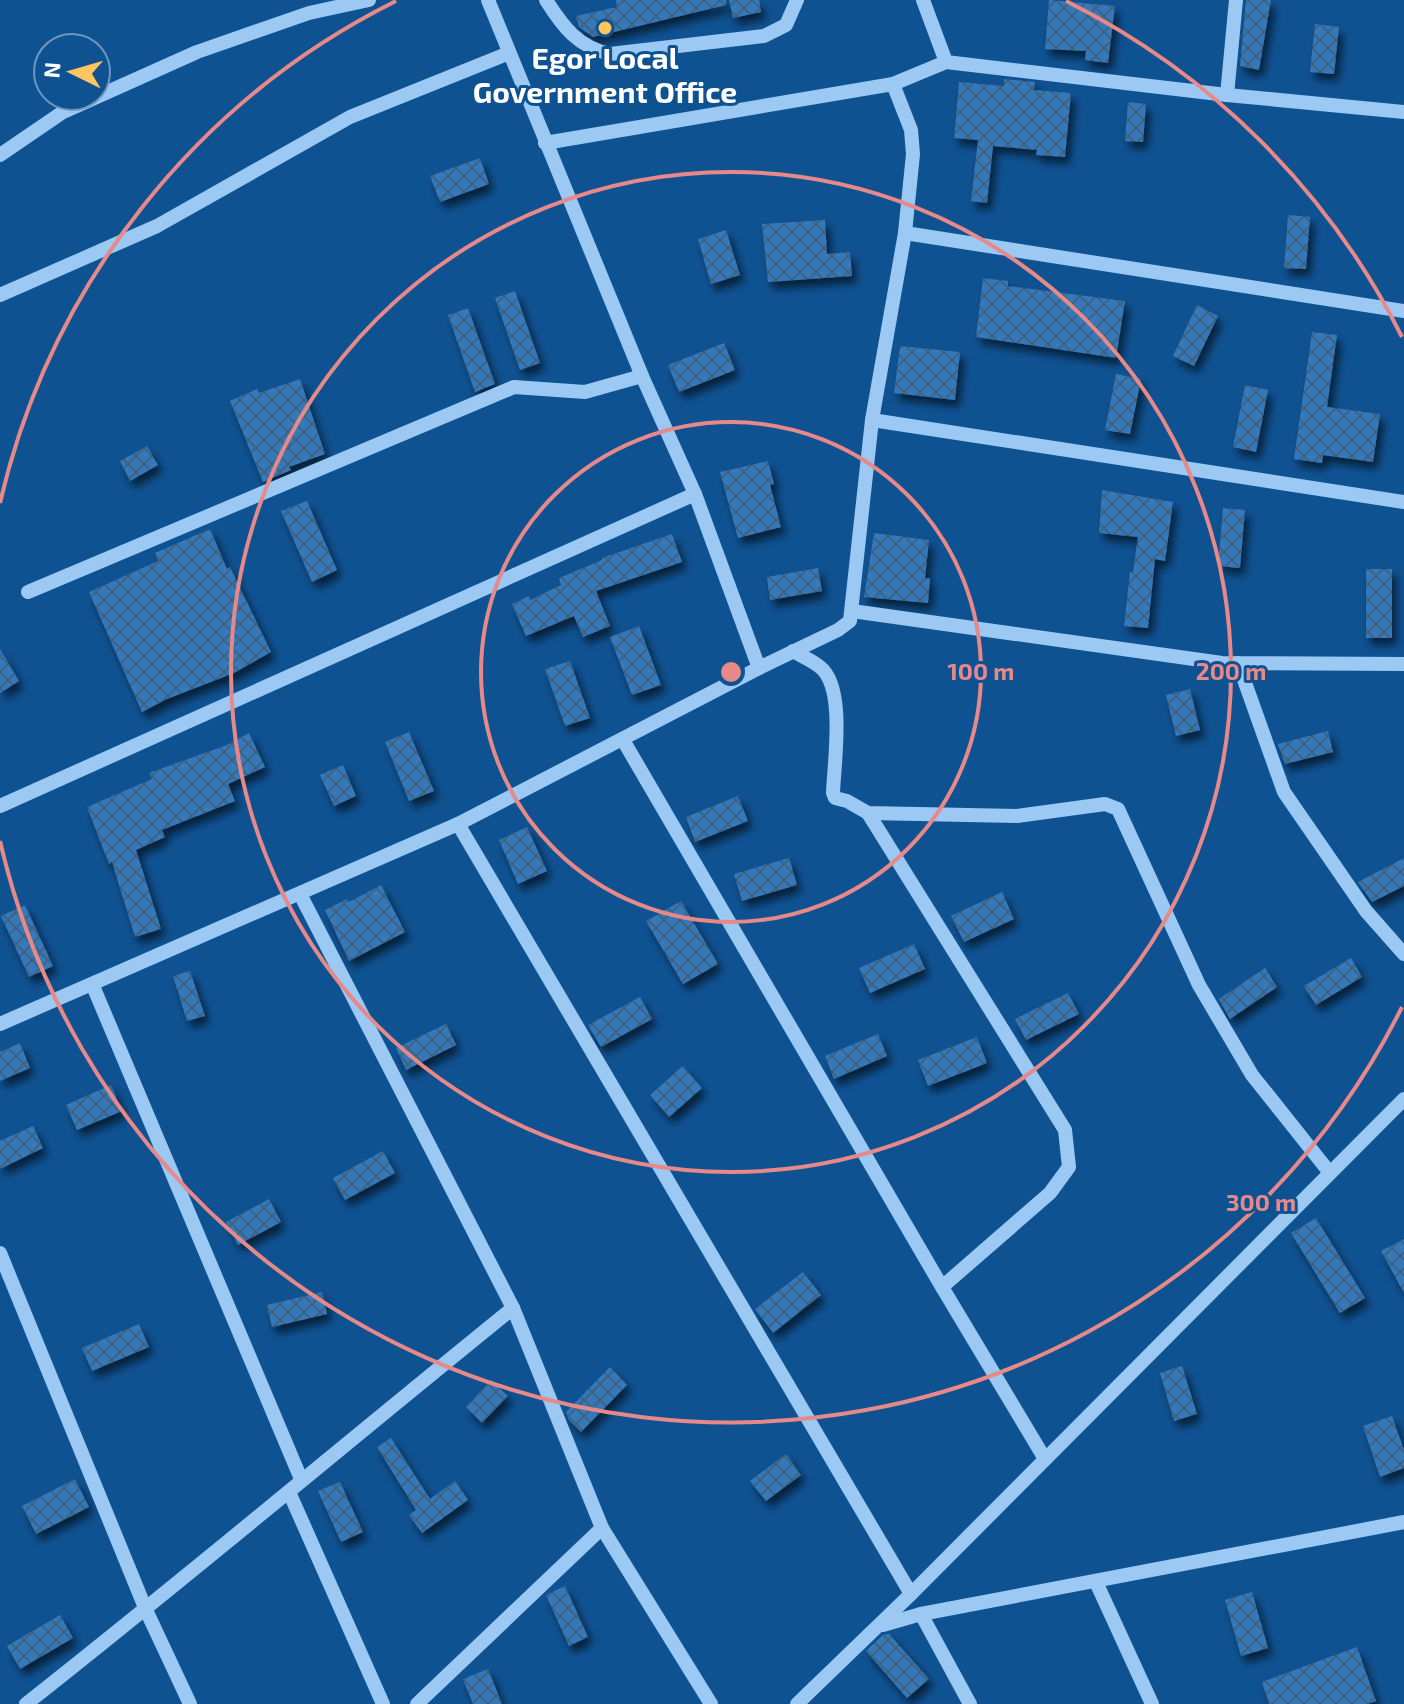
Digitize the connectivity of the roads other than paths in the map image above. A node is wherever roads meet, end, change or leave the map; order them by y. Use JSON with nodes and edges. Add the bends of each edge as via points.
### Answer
{"nodes":[{"id":1,"x":369,"y":0,"type":"edge"},
{"id":2,"x":488,"y":0,"type":"edge"},
{"id":3,"x":546,"y":0,"type":"edge"},
{"id":4,"x":797,"y":0,"type":"edge"},
{"id":5,"x":923,"y":0,"type":"edge"},
{"id":6,"x":1236,"y":0,"type":"edge"},
{"id":7,"x":509,"y":53,"type":"junction"},
{"id":8,"x":946,"y":62,"type":"junction"},
{"id":9,"x":893,"y":84,"type":"junction"},
{"id":10,"x":1227,"y":95,"type":"junction"},
{"id":11,"x":1404,"y":112,"type":"edge"},
{"id":12,"x":545,"y":143,"type":"junction"},
{"id":13,"x":0,"y":155,"type":"edge"},
{"id":14,"x":905,"y":233,"type":"junction"},
{"id":15,"x":0,"y":295,"type":"edge"},
{"id":16,"x":1404,"y":311,"type":"edge"},
{"id":17,"x":642,"y":376,"type":"junction"},
{"id":18,"x":872,"y":420,"type":"junction"},
{"id":19,"x":695,"y":494,"type":"junction"},
{"id":20,"x":1404,"y":502,"type":"edge"},
{"id":21,"x":28,"y":592,"type":"dead end"},
{"id":22,"x":852,"y":611,"type":"junction"},
{"id":23,"x":793,"y":651,"type":"junction"},
{"id":24,"x":1238,"y":663,"type":"junction"},
{"id":25,"x":1404,"y":664,"type":"edge"},
{"id":26,"x":759,"y":668,"type":"junction"},
{"id":27,"x":623,"y":740,"type":"junction"},
{"id":28,"x":0,"y":806,"type":"edge"},
{"id":29,"x":868,"y":813,"type":"junction"},
{"id":30,"x":458,"y":824,"type":"junction"},
{"id":31,"x":300,"y":894,"type":"junction"},
{"id":32,"x":1404,"y":954,"type":"edge"},
{"id":33,"x":93,"y":986,"type":"junction"},
{"id":34,"x":0,"y":1024,"type":"edge"},
{"id":35,"x":1404,"y":1099,"type":"edge"},
{"id":36,"x":1330,"y":1173,"type":"junction"},
{"id":37,"x":0,"y":1253,"type":"edge"},
{"id":38,"x":942,"y":1287,"type":"junction"},
{"id":39,"x":513,"y":1308,"type":"junction"},
{"id":40,"x":1045,"y":1459,"type":"junction"},
{"id":41,"x":301,"y":1479,"type":"junction"},
{"id":42,"x":289,"y":1492,"type":"junction"},
{"id":43,"x":1404,"y":1522,"type":"edge"},
{"id":44,"x":602,"y":1528,"type":"junction"},
{"id":45,"x":1096,"y":1582,"type":"junction"},
{"id":46,"x":911,"y":1594,"type":"junction"},
{"id":47,"x":146,"y":1610,"type":"junction"},
{"id":48,"x":921,"y":1614,"type":"junction"},
{"id":49,"x":878,"y":1626,"type":"junction"},
{"id":50,"x":26,"y":1704,"type":"edge"},
{"id":51,"x":190,"y":1704,"type":"edge"},
{"id":52,"x":383,"y":1704,"type":"edge"},
{"id":53,"x":417,"y":1704,"type":"edge"},
{"id":54,"x":711,"y":1704,"type":"edge"},
{"id":55,"x":797,"y":1704,"type":"edge"},
{"id":56,"x":970,"y":1704,"type":"edge"},
{"id":57,"x":1152,"y":1704,"type":"edge"}],
"edges":[{"from":1,"to":13,"type":"street","via":[[309,13],[197,52],[63,112]]},
{"from":2,"to":7,"type":"street"},
{"from":3,"to":4,"type":"street","via":[[573,36],[591,50],[610,54],[764,36],[786,25]]},
{"from":5,"to":8,"type":"street"},
{"from":6,"to":10,"type":"street"},
{"from":7,"to":12,"type":"street"},
{"from":7,"to":15,"type":"street","via":[[350,117],[157,226]]},
{"from":8,"to":9,"type":"street"},
{"from":8,"to":10,"type":"street"},
{"from":9,"to":12,"type":"street"},
{"from":9,"to":14,"type":"street","via":[[911,130],[913,154]]},
{"from":10,"to":11,"type":"street"},
{"from":12,"to":17,"type":"street"},
{"from":14,"to":16,"type":"street"},
{"from":14,"to":18,"type":"street"},
{"from":17,"to":19,"type":"street"},
{"from":17,"to":21,"type":"street","via":[[585,392],[514,387]]},
{"from":18,"to":20,"type":"street"},
{"from":18,"to":22,"type":"street"},
{"from":19,"to":26,"type":"street"},
{"from":19,"to":28,"type":"street"},
{"from":22,"to":23,"type":"street","via":[[850,621],[838,630]]},
{"from":22,"to":24,"type":"street"},
{"from":23,"to":26,"type":"street"},
{"from":23,"to":29,"type":"street","via":[[822,668],[832,688],[837,712],[834,796]]},
{"from":24,"to":25,"type":"street"},
{"from":24,"to":32,"type":"street","via":[[1284,792],[1366,911]]},
{"from":26,"to":27,"type":"street"},
{"from":27,"to":30,"type":"street"},
{"from":27,"to":38,"type":"street"},
{"from":29,"to":36,"type":"street","via":[[1017,816],[1105,804],[1118,809],[1199,985],[1252,1075]]},
{"from":29,"to":38,"type":"street","via":[[1065,1130],[1069,1167],[1050,1193]]},
{"from":30,"to":31,"type":"street"},
{"from":30,"to":46,"type":"street"},
{"from":31,"to":33,"type":"street"},
{"from":31,"to":39,"type":"street"},
{"from":33,"to":34,"type":"street"},
{"from":33,"to":41,"type":"street"},
{"from":35,"to":36,"type":"street"},
{"from":36,"to":40,"type":"street"},
{"from":37,"to":47,"type":"street"},
{"from":38,"to":40,"type":"street"},
{"from":39,"to":41,"type":"street"},
{"from":39,"to":44,"type":"street"},
{"from":40,"to":46,"type":"street"},
{"from":41,"to":42,"type":"street"},
{"from":42,"to":47,"type":"street"},
{"from":42,"to":52,"type":"street"},
{"from":43,"to":45,"type":"street"},
{"from":44,"to":53,"type":"street"},
{"from":44,"to":54,"type":"street"},
{"from":45,"to":48,"type":"street"},
{"from":45,"to":57,"type":"street"},
{"from":46,"to":49,"type":"street"},
{"from":47,"to":50,"type":"street"},
{"from":47,"to":51,"type":"street"},
{"from":48,"to":49,"type":"street"},
{"from":48,"to":56,"type":"street"},
{"from":49,"to":55,"type":"street"}]}
